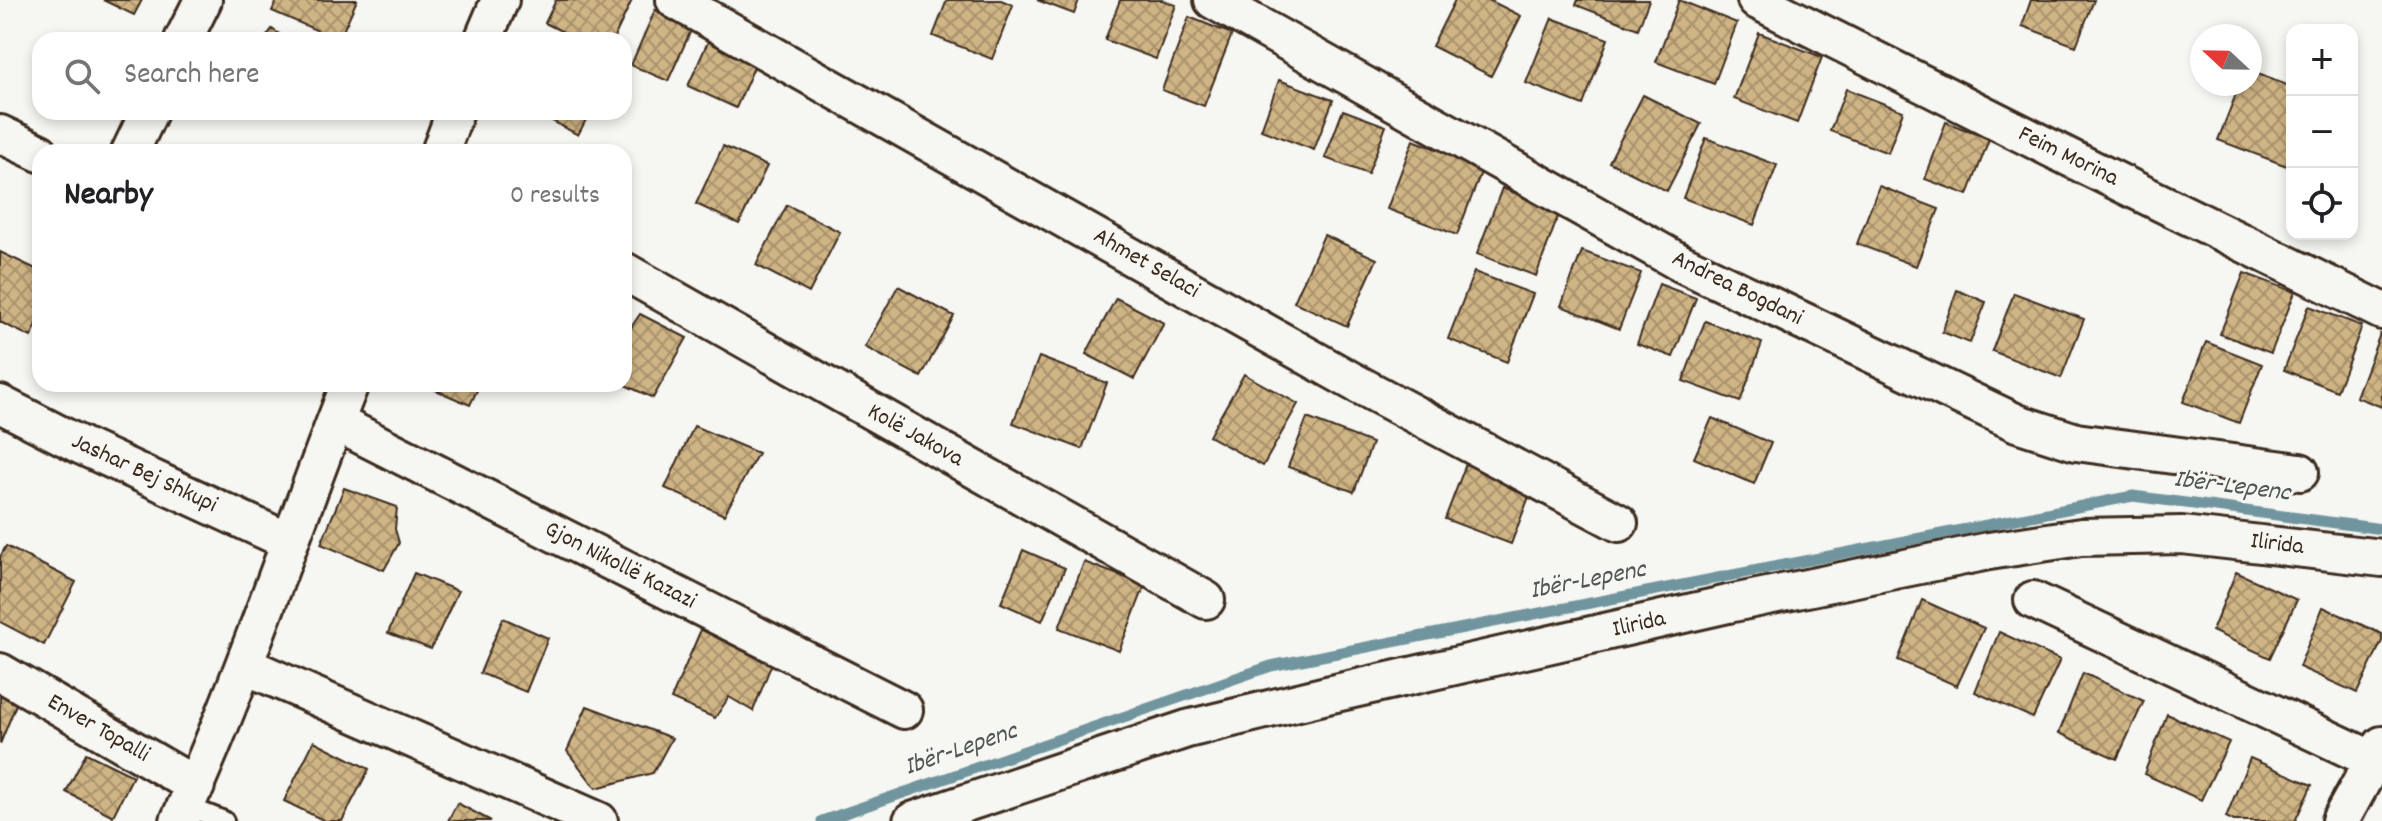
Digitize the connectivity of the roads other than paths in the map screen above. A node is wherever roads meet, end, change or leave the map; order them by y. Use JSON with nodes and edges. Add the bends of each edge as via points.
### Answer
{"nodes":[{"id":1,"x":203,"y":0,"type":"edge"},
{"id":2,"x":500,"y":0,"type":"edge"},
{"id":3,"x":675,"y":0,"type":"edge"},
{"id":4,"x":1213,"y":0,"type":"edge"},
{"id":5,"x":1756,"y":0,"type":"edge"},
{"id":6,"x":187,"y":32,"type":"edge"},
{"id":7,"x":486,"y":32,"type":"edge"},
{"id":8,"x":145,"y":120,"type":"edge"},
{"id":9,"x":452,"y":120,"type":"edge"},
{"id":10,"x":0,"y":134,"type":"edge"},
{"id":11,"x":134,"y":144,"type":"edge"},
{"id":12,"x":443,"y":144,"type":"edge"},
{"id":13,"x":32,"y":149,"type":"edge"},
{"id":14,"x":632,"y":276,"type":"edge"},
{"id":15,"x":2382,"y":311,"type":"edge"},
{"id":16,"x":347,"y":392,"type":"edge"},
{"id":17,"x":0,"y":404,"type":"edge"},
{"id":18,"x":335,"y":422,"type":"junction"},
{"id":19,"x":2300,"y":472,"type":"dead end"},
{"id":20,"x":1619,"y":523,"type":"dead end"},
{"id":21,"x":290,"y":542,"type":"junction"},
{"id":22,"x":2382,"y":558,"type":"edge"},
{"id":23,"x":1206,"y":600,"type":"dead end"},
{"id":24,"x":2033,"y":600,"type":"dead end"},
{"id":25,"x":244,"y":665,"type":"junction"},
{"id":26,"x":0,"y":672,"type":"edge"},
{"id":27,"x":904,"y":710,"type":"dead end"},
{"id":28,"x":2378,"y":753,"type":"edge"},
{"id":29,"x":187,"y":804,"type":"edge"},
{"id":30,"x":224,"y":821,"type":"edge"},
{"id":31,"x":599,"y":821,"type":"edge"},
{"id":32,"x":912,"y":821,"type":"edge"},
{"id":33,"x":2340,"y":821,"type":"edge"}],
"edges":[{"from":1,"to":6,"type":"street"},
{"from":2,"to":7,"type":"street"},
{"from":3,"to":20,"type":"street","name":"Ahmet Selaci","via":[[1352,381]]},
{"from":4,"to":19,"type":"street","name":"Andrea Bogdani","via":[[1679,262],[2017,423],[2076,442]]},
{"from":5,"to":15,"type":"street","name":"Feim Morina"},
{"from":8,"to":11,"type":"street"},
{"from":9,"to":12,"type":"street"},
{"from":10,"to":13,"type":"street"},
{"from":14,"to":23,"type":"street","name":"Kolë Jakova"},
{"from":16,"to":18,"type":"street"},
{"from":17,"to":21,"type":"street","name":"Jashar Bej Shkupi"},
{"from":18,"to":21,"type":"street"},
{"from":18,"to":27,"type":"street","name":"Gjon Nikollë Kazazi"},
{"from":21,"to":25,"type":"street"},
{"from":22,"to":32,"type":"street","name":"Ilirida","via":[[2182,535],[2081,537],[1989,551],[1728,604],[1187,729]]},
{"from":24,"to":28,"type":"street"},
{"from":25,"to":29,"type":"street"},
{"from":25,"to":31,"type":"street"},
{"from":26,"to":29,"type":"street","name":"Enver Topalli"},
{"from":28,"to":33,"type":"street"},
{"from":29,"to":30,"type":"lane"}]}
